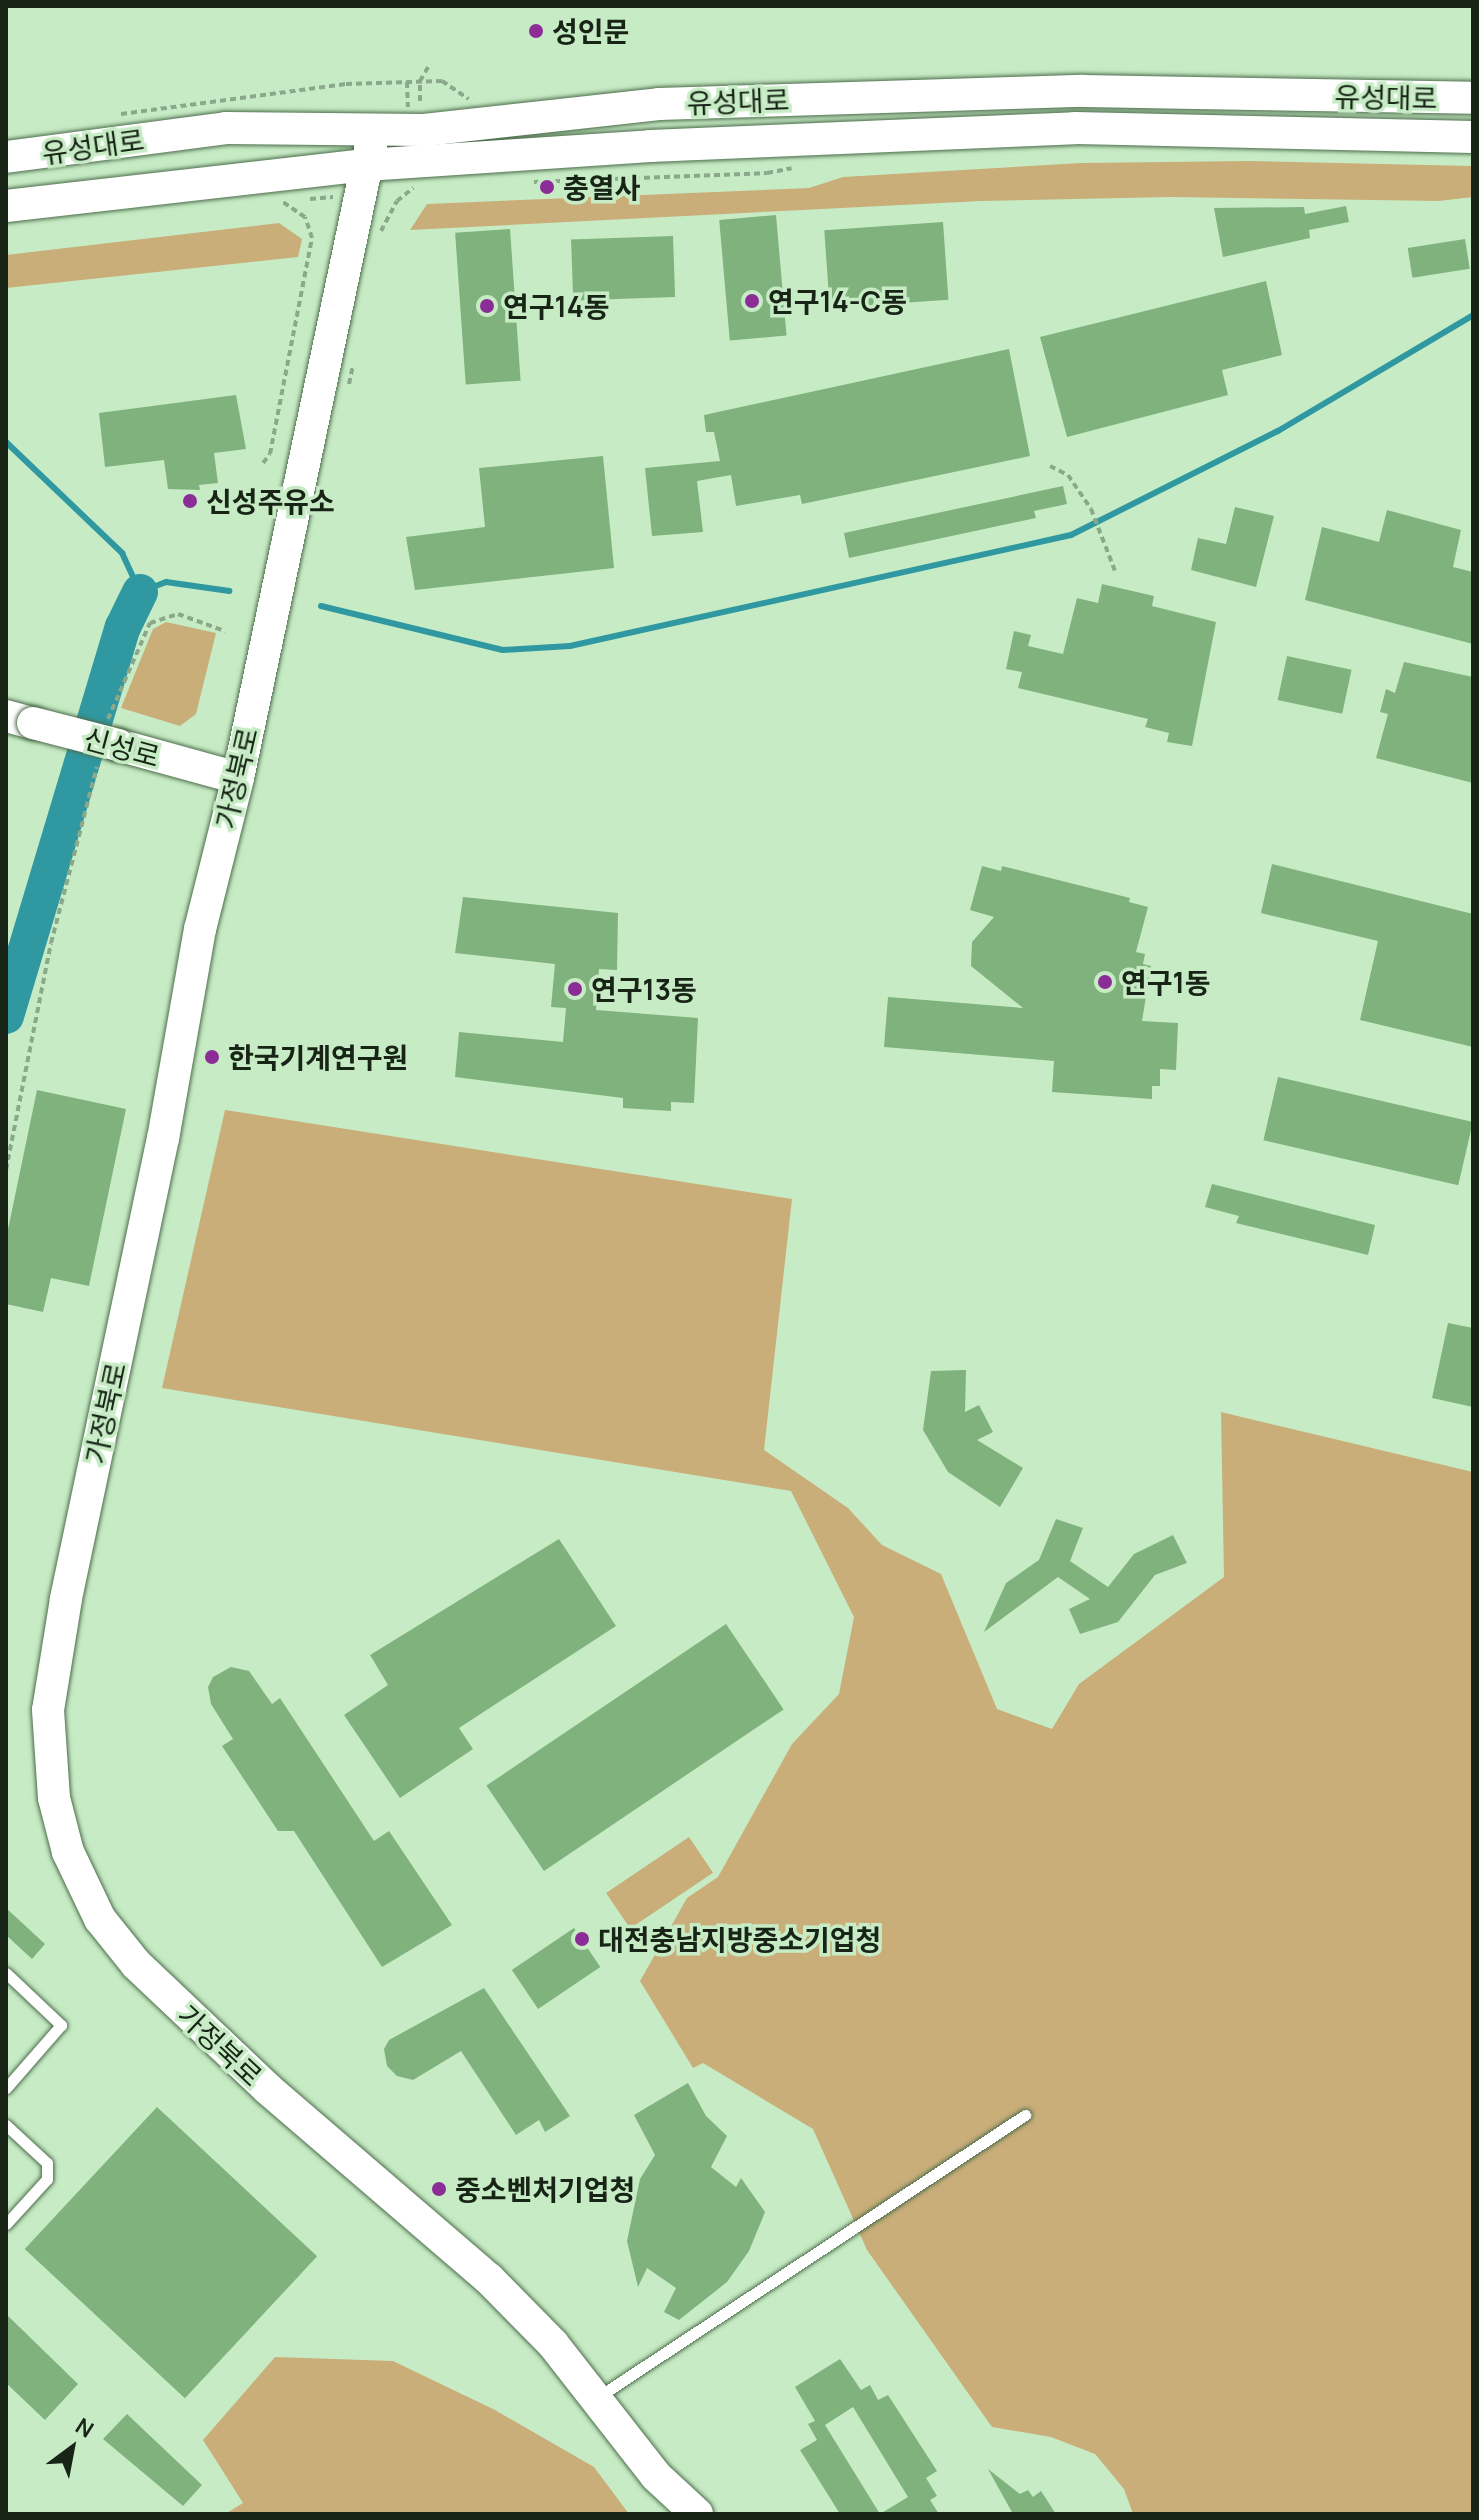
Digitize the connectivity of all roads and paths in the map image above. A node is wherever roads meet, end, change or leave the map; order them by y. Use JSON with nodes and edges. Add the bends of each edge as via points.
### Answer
{"nodes":[{"id":1,"x":430,"y":64,"type":"dead end"},
{"id":2,"x":420,"y":81,"type":"junction"},
{"id":3,"x":407,"y":82,"type":"dead end"},
{"id":4,"x":1473,"y":98,"type":"edge"},
{"id":5,"x":420,"y":101,"type":"dead end"},
{"id":6,"x":477,"y":104,"type":"dead end"},
{"id":7,"x":374,"y":130,"type":"junction"},
{"id":8,"x":1473,"y":137,"type":"edge"},
{"id":9,"x":6,"y":157,"type":"edge"},
{"id":10,"x":366,"y":165,"type":"junction"},
{"id":11,"x":796,"y":167,"type":"dead end"},
{"id":12,"x":520,"y":182,"type":"dead end"},
{"id":13,"x":421,"y":188,"type":"dead end"},
{"id":14,"x":273,"y":202,"type":"dead end"},
{"id":15,"x":6,"y":206,"type":"edge"},
{"id":16,"x":380,"y":234,"type":"dead end"},
{"id":17,"x":355,"y":352,"type":"dead end"},
{"id":18,"x":345,"y":391,"type":"dead end"},
{"id":19,"x":263,"y":463,"type":"dead end"},
{"id":20,"x":1050,"y":466,"type":"dead end"},
{"id":21,"x":1115,"y":571,"type":"dead end"},
{"id":22,"x":225,"y":631,"type":"dead end"},
{"id":23,"x":20,"y":720,"type":"edge"},
{"id":24,"x":107,"y":748,"type":"junction"},
{"id":25,"x":238,"y":778,"type":"junction"},
{"id":26,"x":6,"y":1170,"type":"edge"},
{"id":27,"x":6,"y":1973,"type":"edge"},
{"id":28,"x":6,"y":2088,"type":"edge"},
{"id":29,"x":1025,"y":2115,"type":"dead end"},
{"id":30,"x":6,"y":2125,"type":"edge"},
{"id":31,"x":6,"y":2224,"type":"edge"},
{"id":32,"x":597,"y":2397,"type":"junction"},
{"id":33,"x":656,"y":2476,"type":"junction"},
{"id":34,"x":666,"y":2514,"type":"edge"},
{"id":35,"x":697,"y":2514,"type":"edge"}],
"edges":[{"from":1,"to":2,"type":"path"},
{"from":2,"to":3,"type":"path"},
{"from":2,"to":5,"type":"path"},
{"from":2,"to":6,"type":"path","via":[[442,81]]},
{"from":4,"to":7,"type":"main road","name":"유성대로","via":[[1083,91],[659,104],[424,130]]},
{"from":7,"to":9,"type":"main road","name":"유성대로","via":[[226,128]]},
{"from":7,"to":10,"type":"main road","name":"가정북로"},
{"from":8,"to":10,"type":"main road","name":"유성대로","via":[[1075,128]]},
{"from":10,"to":15,"type":"main road","name":"유성대로"},
{"from":10,"to":25,"type":"main road","name":"가정북로"},
{"from":11,"to":12,"type":"path","via":[[767,173]]},
{"from":13,"to":16,"type":"path","via":[[397,201]]},
{"from":14,"to":19,"type":"path","via":[[288,202],[297,209],[311,226],[312,238],[270,454]]},
{"from":17,"to":18,"type":"path"},
{"from":20,"to":21,"type":"path","via":[[1068,475],[1091,509]]},
{"from":22,"to":24,"type":"path","via":[[178,614],[150,623],[112,705]]},
{"from":23,"to":24,"type":"main road","name":"신성로","bridge":true},
{"from":24,"to":25,"type":"main road","name":"신성로"},
{"from":24,"to":26,"type":"path","via":[[51,943]]},
{"from":25,"to":32,"type":"main road","name":"가정북로","via":[[200,929],[163,1138],[66,1599],[48,1710],[54,1798],[68,1852],[100,1919],[136,1964],[268,2089],[489,2279]]},
{"from":27,"to":28,"type":"lane","via":[[61,2025]]},
{"from":29,"to":32,"type":"lane"},
{"from":30,"to":31,"type":"lane","via":[[47,2163],[47,2179]]},
{"from":32,"to":33,"type":"main road","name":"가정북로"},
{"from":33,"to":34,"type":"main road","name":"가정북로"},
{"from":33,"to":35,"type":"main road","name":"가정북로"}]}
